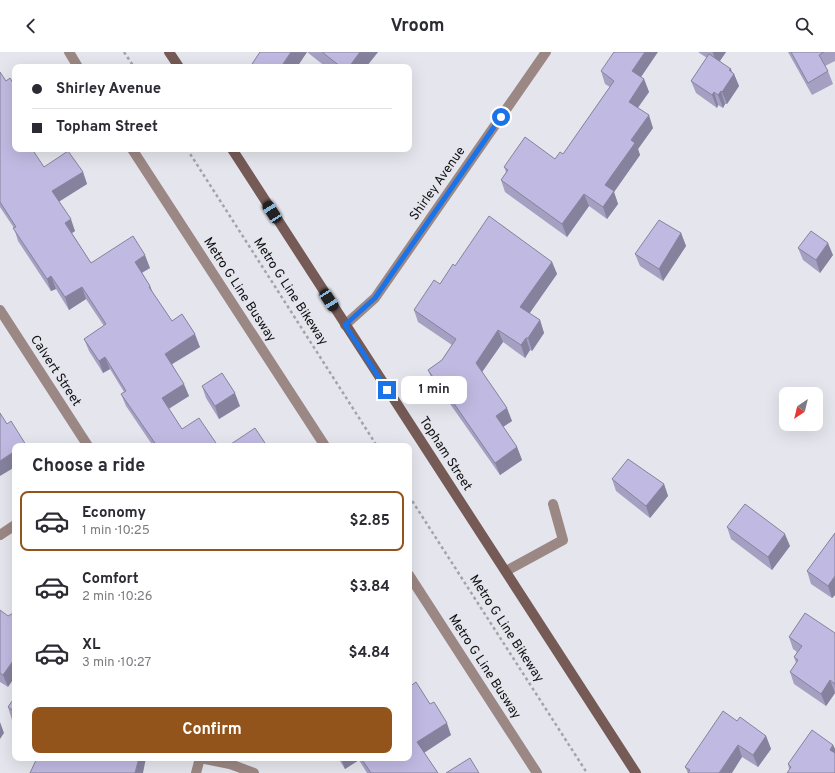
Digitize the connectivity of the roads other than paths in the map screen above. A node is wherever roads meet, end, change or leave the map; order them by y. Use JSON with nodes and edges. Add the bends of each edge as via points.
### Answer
{"nodes":[{"id":1,"x":69,"y":52,"type":"edge"},
{"id":2,"x":169,"y":52,"type":"edge"},
{"id":3,"x":546,"y":52,"type":"edge"},
{"id":4,"x":76,"y":64,"type":"edge"},
{"id":5,"x":177,"y":64,"type":"edge"},
{"id":6,"x":134,"y":152,"type":"edge"},
{"id":7,"x":234,"y":152,"type":"edge"},
{"id":8,"x":0,"y":310,"type":"edge"},
{"id":9,"x":345,"y":325,"type":"junction"},
{"id":10,"x":86,"y":443,"type":"edge"},
{"id":11,"x":323,"y":443,"type":"edge"},
{"id":12,"x":553,"y":504,"type":"dead end"},
{"id":13,"x":12,"y":527,"type":"edge"},
{"id":14,"x":0,"y":535,"type":"edge"},
{"id":15,"x":506,"y":571,"type":"junction"},
{"id":16,"x":412,"y":581,"type":"edge"},
{"id":17,"x":199,"y":761,"type":"edge"},
{"id":18,"x":215,"y":761,"type":"edge"},
{"id":19,"x":196,"y":773,"type":"edge"},
{"id":20,"x":254,"y":773,"type":"edge"},
{"id":21,"x":538,"y":773,"type":"edge"},
{"id":22,"x":636,"y":773,"type":"edge"}],
"edges":[{"from":1,"to":4,"type":"street"},
{"from":2,"to":5,"type":"main road"},
{"from":3,"to":9,"type":"street","name":"Shirley Avenue","via":[[375,298]]},
{"from":6,"to":11,"type":"street","name":"Metro G Line Busway"},
{"from":7,"to":9,"type":"main road","name":"Topham Street"},
{"from":8,"to":10,"type":"street","name":"Calvert Street"},
{"from":9,"to":15,"type":"main road","name":"Topham Street"},
{"from":12,"to":15,"type":"street","via":[[563,540]]},
{"from":13,"to":14,"type":"street"},
{"from":15,"to":22,"type":"main road","name":"Topham Street"},
{"from":16,"to":21,"type":"street","name":"Metro G Line Busway"},
{"from":17,"to":19,"type":"street"},
{"from":18,"to":20,"type":"street"}]}
